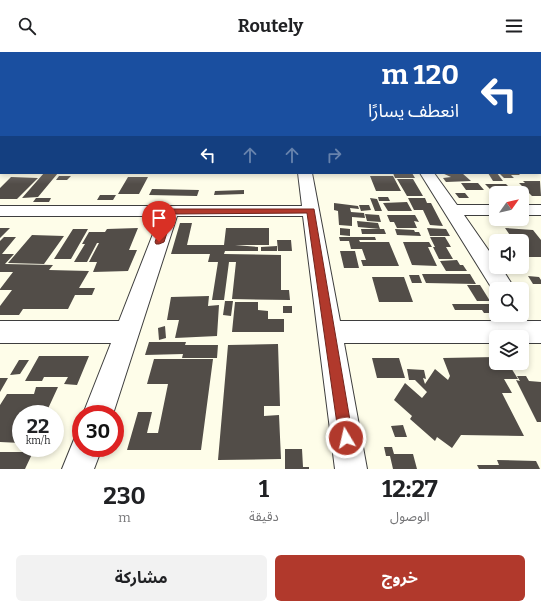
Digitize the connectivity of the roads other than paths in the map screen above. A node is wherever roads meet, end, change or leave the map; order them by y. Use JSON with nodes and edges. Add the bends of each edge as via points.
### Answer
{"nodes":[{"id":1,"x":305,"y":174,"type":"edge"},
{"id":2,"x":428,"y":174,"type":"edge"},
{"id":3,"x":451,"y":210,"type":"junction"},
{"id":4,"x":489,"y":210,"type":"edge"},
{"id":5,"x":529,"y":210,"type":"edge"},
{"id":6,"x":541,"y":210,"type":"edge"},
{"id":7,"x":0,"y":211,"type":"edge"},
{"id":8,"x":170,"y":211,"type":"junction"},
{"id":9,"x":311,"y":211,"type":"junction"},
{"id":10,"x":499,"y":282,"type":"edge"},
{"id":11,"x":531,"y":326,"type":"edge"},
{"id":12,"x":0,"y":332,"type":"edge"},
{"id":13,"x":128,"y":332,"type":"junction"},
{"id":14,"x":330,"y":332,"type":"junction"},
{"id":15,"x":101,"y":405,"type":"edge"},
{"id":16,"x":83,"y":457,"type":"edge"},
{"id":17,"x":78,"y":469,"type":"edge"},
{"id":18,"x":351,"y":469,"type":"edge"}],
"edges":[{"from":1,"to":9,"type":"street"},
{"from":2,"to":3,"type":"street"},
{"from":3,"to":4,"type":"street"},
{"from":3,"to":10,"type":"street"},
{"from":5,"to":6,"type":"street"},
{"from":7,"to":8,"type":"street"},
{"from":8,"to":9,"type":"street"},
{"from":8,"to":13,"type":"street"},
{"from":9,"to":14,"type":"street"},
{"from":11,"to":14,"type":"street"},
{"from":12,"to":13,"type":"street"},
{"from":13,"to":15,"type":"street"},
{"from":14,"to":18,"type":"street"},
{"from":16,"to":17,"type":"street"}]}
